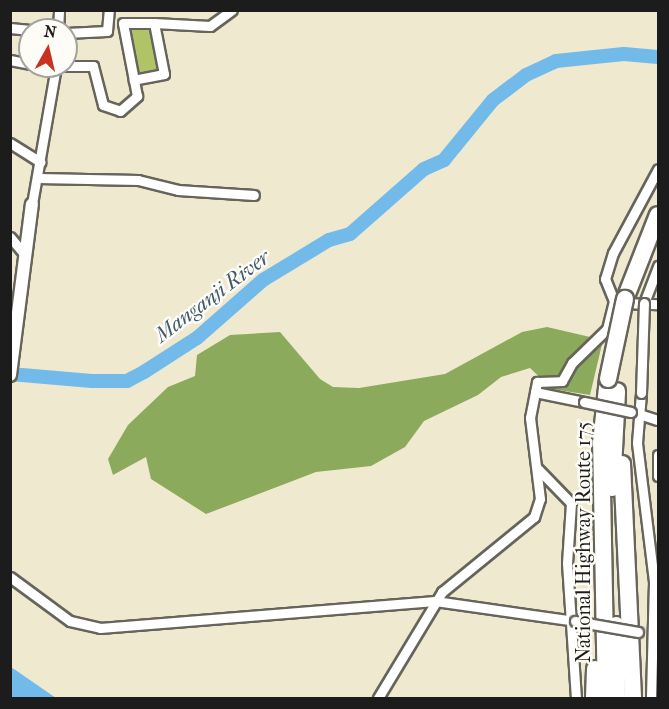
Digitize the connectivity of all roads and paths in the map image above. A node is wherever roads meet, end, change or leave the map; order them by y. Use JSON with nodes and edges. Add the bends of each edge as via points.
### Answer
{"nodes":[{"id":1,"x":109,"y":10,"type":"edge"},
{"id":2,"x":232,"y":10,"type":"edge"},
{"id":3,"x":123,"y":23,"type":"junction"},
{"id":4,"x":154,"y":23,"type":"junction"},
{"id":5,"x":108,"y":31,"type":"junction"},
{"id":6,"x":78,"y":32,"type":"edge"},
{"id":7,"x":78,"y":67,"type":"edge"},
{"id":8,"x":54,"y":78,"type":"edge"},
{"id":9,"x":134,"y":80,"type":"junction"},
{"id":10,"x":10,"y":143,"type":"edge"},
{"id":11,"x":40,"y":162,"type":"junction"},
{"id":12,"x":658,"y":170,"type":"edge"},
{"id":13,"x":38,"y":178,"type":"junction"},
{"id":14,"x":254,"y":195,"type":"dead end"},
{"id":15,"x":32,"y":204,"type":"joint"},
{"id":16,"x":658,"y":215,"type":"edge"},
{"id":17,"x":658,"y":236,"type":"edge"},
{"id":18,"x":10,"y":237,"type":"edge"},
{"id":19,"x":26,"y":256,"type":"junction"},
{"id":20,"x":658,"y":266,"type":"edge"},
{"id":21,"x":629,"y":301,"type":"junction"},
{"id":22,"x":658,"y":303,"type":"edge"},
{"id":23,"x":10,"y":375,"type":"edge"},
{"id":24,"x":614,"y":386,"type":"junction"},
{"id":25,"x":535,"y":392,"type":"junction"},
{"id":26,"x":635,"y":413,"type":"junction"},
{"id":27,"x":603,"y":418,"type":"junction"},
{"id":28,"x":658,"y":420,"type":"edge"},
{"id":29,"x":658,"y":455,"type":"edge"},
{"id":30,"x":537,"y":468,"type":"junction"},
{"id":31,"x":658,"y":476,"type":"edge"},
{"id":32,"x":10,"y":577,"type":"edge"},
{"id":33,"x":435,"y":601,"type":"junction"},
{"id":34,"x":572,"y":619,"type":"junction"},
{"id":35,"x":656,"y":636,"type":"edge"},
{"id":36,"x":378,"y":699,"type":"edge"},
{"id":37,"x":576,"y":699,"type":"edge"},
{"id":38,"x":594,"y":699,"type":"edge"},
{"id":39,"x":606,"y":699,"type":"edge"},
{"id":40,"x":617,"y":699,"type":"edge"},
{"id":41,"x":633,"y":699,"type":"edge"},
{"id":42,"x":651,"y":699,"type":"edge"}],
"edges":[{"from":1,"to":5,"type":"street"},
{"from":2,"to":4,"type":"street","via":[[210,26]]},
{"from":3,"to":4,"type":"street"},
{"from":3,"to":5,"type":"street"},
{"from":3,"to":9,"type":"street"},
{"from":4,"to":9,"type":"street","via":[[164,74]]},
{"from":5,"to":6,"type":"street"},
{"from":7,"to":9,"type":"street","via":[[93,66],[103,105],[120,111],[137,96]]},
{"from":8,"to":11,"type":"street"},
{"from":10,"to":11,"type":"street"},
{"from":11,"to":13,"type":"street"},
{"from":12,"to":21,"type":"street","via":[[613,253],[605,279]]},
{"from":13,"to":14,"type":"street","via":[[138,180],[194,192]]},
{"from":13,"to":15,"type":"street"},
{"from":15,"to":19,"type":"street"},
{"from":16,"to":21,"type":"highway","name":"National Highway Route 175"},
{"from":17,"to":21,"type":"highway","name":"National Highway Route 175"},
{"from":18,"to":19,"type":"street"},
{"from":19,"to":23,"type":"street"},
{"from":20,"to":21,"type":"street"},
{"from":21,"to":22,"type":"street","via":[[639,307]]},
{"from":21,"to":24,"type":"highway","name":"National Highway Route 175","bridge":true},
{"from":21,"to":25,"type":"street","via":[[572,363],[567,376],[537,382]]},
{"from":21,"to":26,"type":"street","bridge":true,"via":[[641,393]]},
{"from":24,"to":27,"type":"highway","name":"National Highway Route 175"},
{"from":24,"to":40,"type":"highway","name":"National Highway Route 175"},
{"from":24,"to":41,"type":"highway"},
{"from":25,"to":26,"type":"street","bridge":true},
{"from":25,"to":30,"type":"street","via":[[530,418]]},
{"from":26,"to":28,"type":"street"},
{"from":26,"to":35,"type":"street","via":[[653,559]]},
{"from":27,"to":38,"type":"highway","via":[[596,449]]},
{"from":27,"to":39,"type":"highway","name":"National Highway Route 175"},
{"from":29,"to":31,"type":"street"},
{"from":30,"to":33,"type":"street","via":[[540,500],[534,516]]},
{"from":30,"to":34,"type":"street","via":[[571,503]]},
{"from":32,"to":33,"type":"street","via":[[70,621],[100,628]]},
{"from":33,"to":34,"type":"street"},
{"from":33,"to":36,"type":"street"},
{"from":34,"to":35,"type":"street","bridge":true},
{"from":34,"to":37,"type":"street"},
{"from":35,"to":42,"type":"street"}]}
